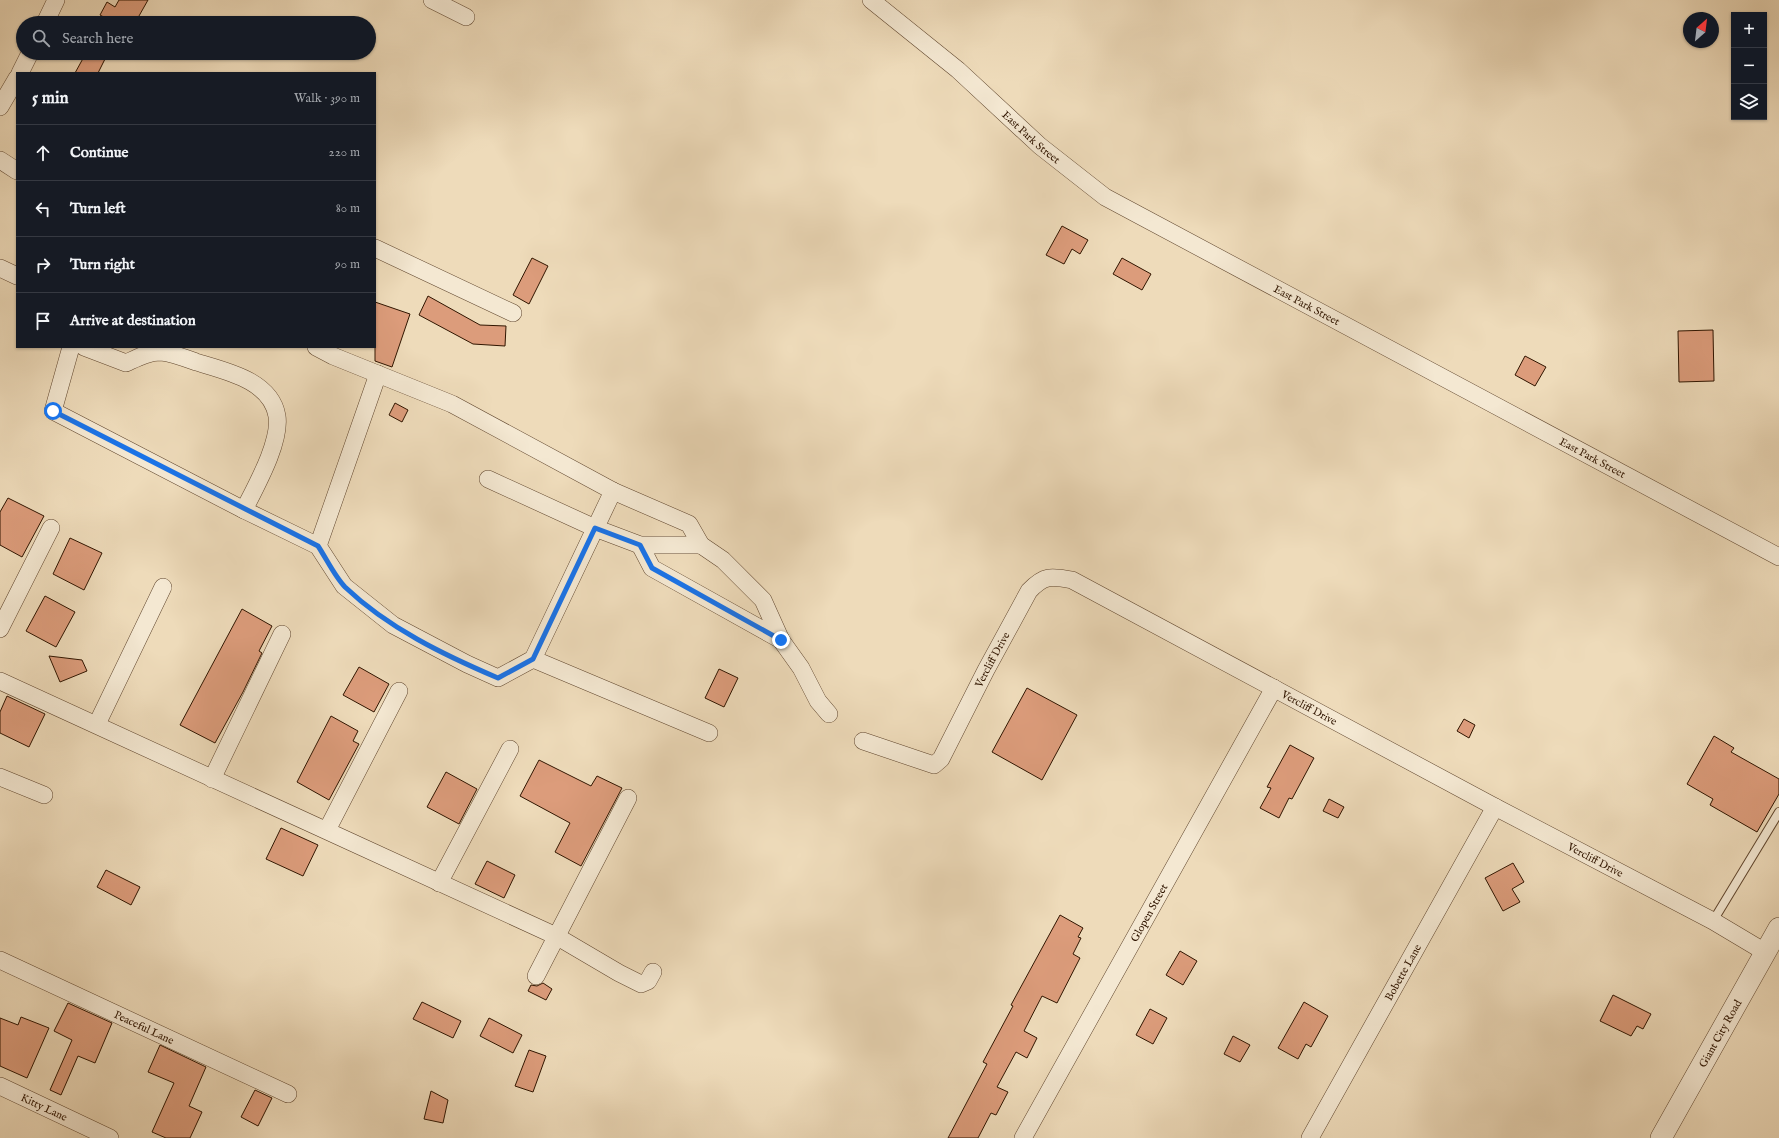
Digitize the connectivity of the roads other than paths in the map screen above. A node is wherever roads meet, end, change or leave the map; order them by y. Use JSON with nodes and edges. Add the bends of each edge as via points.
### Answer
{"nodes":[{"id":1,"x":56,"y":0,"type":"edge"},
{"id":2,"x":432,"y":0,"type":"edge"},
{"id":3,"x":871,"y":0,"type":"edge"},
{"id":4,"x":48,"y":16,"type":"edge"},
{"id":5,"x":466,"y":17,"type":"dead end"},
{"id":6,"x":26,"y":60,"type":"edge"},
{"id":7,"x":20,"y":72,"type":"edge"},
{"id":8,"x":16,"y":80,"type":"edge"},
{"id":9,"x":0,"y":107,"type":"edge"},
{"id":10,"x":0,"y":160,"type":"edge"},
{"id":11,"x":16,"y":170,"type":"edge"},
{"id":12,"x":376,"y":248,"type":"edge"},
{"id":13,"x":0,"y":268,"type":"edge"},
{"id":14,"x":16,"y":276,"type":"edge"},
{"id":15,"x":513,"y":313,"type":"dead end"},
{"id":16,"x":71,"y":348,"type":"edge"},
{"id":17,"x":87,"y":348,"type":"edge"},
{"id":18,"x":318,"y":348,"type":"edge"},
{"id":19,"x":378,"y":374,"type":"junction"},
{"id":20,"x":488,"y":479,"type":"dead end"},
{"id":21,"x":613,"y":490,"type":"junction"},
{"id":22,"x":244,"y":510,"type":"junction"},
{"id":23,"x":51,"y":528,"type":"dead end"},
{"id":24,"x":595,"y":528,"type":"junction"},
{"id":25,"x":640,"y":545,"type":"junction"},
{"id":26,"x":701,"y":545,"type":"junction"},
{"id":27,"x":318,"y":546,"type":"junction"},
{"id":28,"x":1779,"y":557,"type":"edge"},
{"id":29,"x":163,"y":587,"type":"dead end"},
{"id":30,"x":0,"y":629,"type":"edge"},
{"id":31,"x":282,"y":634,"type":"dead end"},
{"id":32,"x":781,"y":640,"type":"junction"},
{"id":33,"x":533,"y":659,"type":"junction"},
{"id":34,"x":0,"y":681,"type":"edge"},
{"id":35,"x":1274,"y":688,"type":"junction"},
{"id":36,"x":399,"y":691,"type":"dead end"},
{"id":37,"x":829,"y":714,"type":"dead end"},
{"id":38,"x":97,"y":724,"type":"junction"},
{"id":39,"x":709,"y":734,"type":"dead end"},
{"id":40,"x":863,"y":741,"type":"dead end"},
{"id":41,"x":510,"y":749,"type":"dead end"},
{"id":42,"x":0,"y":777,"type":"edge"},
{"id":43,"x":212,"y":779,"type":"junction"},
{"id":44,"x":44,"y":795,"type":"dead end"},
{"id":45,"x":628,"y":798,"type":"dead end"},
{"id":46,"x":1495,"y":807,"type":"junction"},
{"id":47,"x":1779,"y":812,"type":"edge"},
{"id":48,"x":328,"y":830,"type":"junction"},
{"id":49,"x":439,"y":883,"type":"junction"},
{"id":50,"x":1713,"y":921,"type":"junction"},
{"id":51,"x":1779,"y":928,"type":"edge"},
{"id":52,"x":556,"y":936,"type":"junction"},
{"id":53,"x":1765,"y":952,"type":"junction"},
{"id":54,"x":0,"y":960,"type":"edge"},
{"id":55,"x":653,"y":972,"type":"dead end"},
{"id":56,"x":536,"y":976,"type":"dead end"},
{"id":57,"x":0,"y":1086,"type":"edge"},
{"id":58,"x":288,"y":1094,"type":"dead end"},
{"id":59,"x":110,"y":1138,"type":"edge"},
{"id":60,"x":1023,"y":1138,"type":"edge"},
{"id":61,"x":1310,"y":1138,"type":"edge"},
{"id":62,"x":1661,"y":1138,"type":"edge"}],
"edges":[{"from":1,"to":4,"type":"street"},
{"from":2,"to":5,"type":"street"},
{"from":3,"to":28,"type":"street","name":"East Park Street","via":[[958,70],[1040,146],[1105,197]]},
{"from":6,"to":7,"type":"street"},
{"from":8,"to":9,"type":"street"},
{"from":10,"to":11,"type":"street"},
{"from":12,"to":15,"type":"street"},
{"from":13,"to":14,"type":"street"},
{"from":16,"to":22,"type":"street","via":[[53,411]]},
{"from":17,"to":22,"type":"street","via":[[126,363],[141,356],[161,352],[223,370],[249,380],[261,389],[274,404],[277,418],[274,442]]},
{"from":18,"to":19,"type":"street"},
{"from":19,"to":21,"type":"street","via":[[452,404]]},
{"from":19,"to":27,"type":"street"},
{"from":20,"to":24,"type":"street"},
{"from":21,"to":24,"type":"street"},
{"from":21,"to":26,"type":"street","via":[[689,524]]},
{"from":22,"to":27,"type":"street"},
{"from":23,"to":30,"type":"street"},
{"from":24,"to":25,"type":"street"},
{"from":24,"to":33,"type":"street"},
{"from":25,"to":26,"type":"street"},
{"from":25,"to":32,"type":"street","via":[[652,568]]},
{"from":26,"to":32,"type":"street","via":[[722,560],[763,600]]},
{"from":27,"to":33,"type":"street","via":[[344,586],[393,625],[466,664],[498,678]]},
{"from":29,"to":38,"type":"street"},
{"from":31,"to":43,"type":"street"},
{"from":32,"to":37,"type":"street","via":[[801,668],[818,701]]},
{"from":33,"to":39,"type":"street"},
{"from":34,"to":38,"type":"street"},
{"from":35,"to":40,"type":"street","name":"Vercliff Drive","via":[[1072,580],[1054,577],[1038,581],[1029,591],[941,759],[934,765]]},
{"from":35,"to":46,"type":"street","name":"Vercliff Drive"},
{"from":35,"to":60,"type":"street","name":"Glopen Street"},
{"from":36,"to":48,"type":"street"},
{"from":38,"to":43,"type":"street"},
{"from":41,"to":49,"type":"street"},
{"from":42,"to":44,"type":"street"},
{"from":43,"to":48,"type":"street"},
{"from":45,"to":52,"type":"street"},
{"from":46,"to":50,"type":"street","name":"Vercliff Drive"},
{"from":46,"to":61,"type":"street","name":"Bobette Lane"},
{"from":47,"to":50,"type":"lane"},
{"from":48,"to":49,"type":"street"},
{"from":49,"to":52,"type":"street"},
{"from":50,"to":53,"type":"street","name":"Vercliff Drive"},
{"from":51,"to":53,"type":"street","name":"Giant City Road"},
{"from":52,"to":55,"type":"street","via":[[641,984],[648,980]]},
{"from":52,"to":56,"type":"street"},
{"from":53,"to":62,"type":"street","name":"Giant City Road"},
{"from":54,"to":58,"type":"street","name":"Peaceful Lane"},
{"from":57,"to":59,"type":"street","name":"Kitty Lane"}]}
